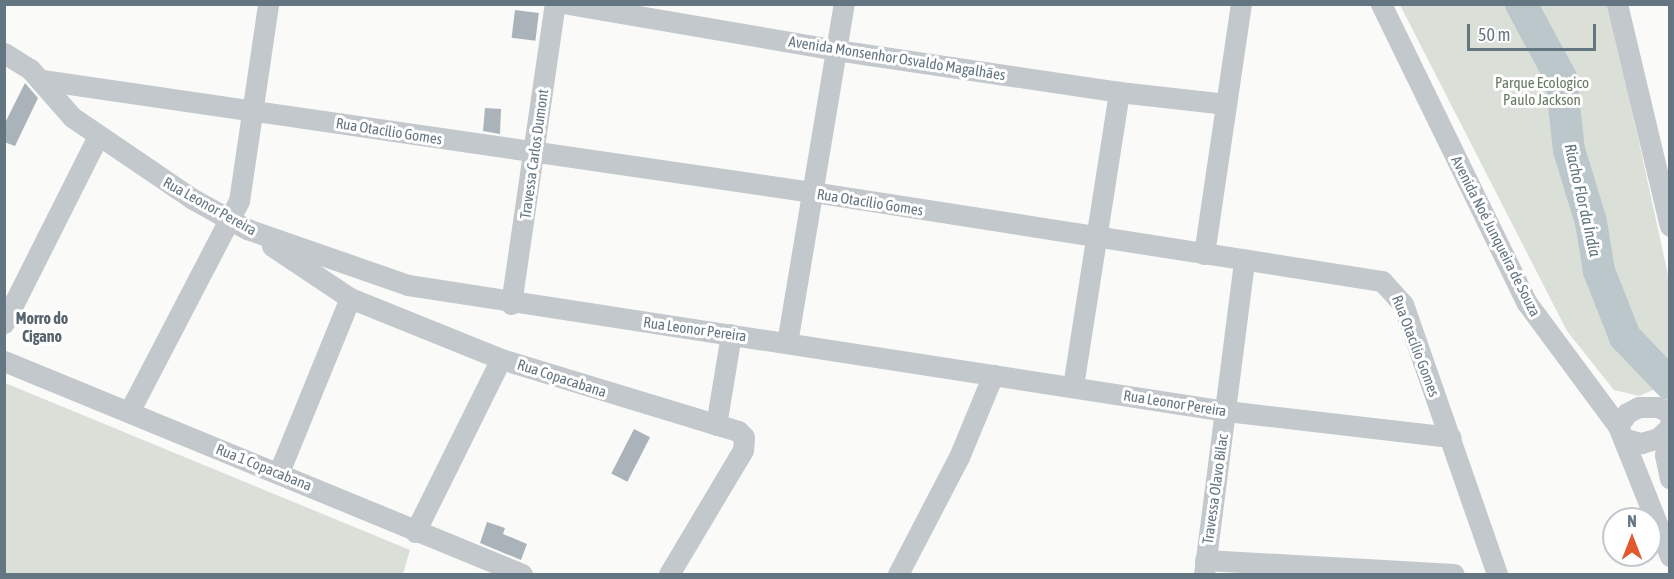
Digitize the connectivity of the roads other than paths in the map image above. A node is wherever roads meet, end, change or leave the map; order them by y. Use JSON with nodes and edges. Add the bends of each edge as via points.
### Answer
{"nodes":[{"id":1,"x":268,"y":4,"type":"edge"},
{"id":2,"x":555,"y":4,"type":"edge"},
{"id":3,"x":568,"y":4,"type":"edge"},
{"id":4,"x":844,"y":4,"type":"edge"},
{"id":5,"x":1242,"y":4,"type":"edge"},
{"id":6,"x":1381,"y":4,"type":"edge"},
{"id":7,"x":1617,"y":4,"type":"edge"},
{"id":8,"x":836,"y":50,"type":"junction"},
{"id":9,"x":4,"y":53,"type":"edge"},
{"id":10,"x":42,"y":80,"type":"junction"},
{"id":11,"x":1119,"y":92,"type":"junction"},
{"id":12,"x":1226,"y":104,"type":"junction"},
{"id":13,"x":252,"y":110,"type":"junction"},
{"id":14,"x":98,"y":136,"type":"junction"},
{"id":15,"x":535,"y":153,"type":"junction"},
{"id":16,"x":813,"y":192,"type":"junction"},
{"id":17,"x":239,"y":224,"type":"junction"},
{"id":18,"x":1670,"y":226,"type":"edge"},
{"id":19,"x":1094,"y":239,"type":"junction"},
{"id":20,"x":1204,"y":254,"type":"junction"},
{"id":21,"x":1244,"y":260,"type":"junction"},
{"id":22,"x":350,"y":298,"type":"junction"},
{"id":23,"x":511,"y":304,"type":"junction"},
{"id":24,"x":4,"y":323,"type":"edge"},
{"id":25,"x":731,"y":334,"type":"junction"},
{"id":26,"x":787,"y":343,"type":"junction"},
{"id":27,"x":501,"y":358,"type":"junction"},
{"id":28,"x":4,"y":362,"type":"edge"},
{"id":29,"x":993,"y":375,"type":"junction"},
{"id":30,"x":1072,"y":386,"type":"junction"},
{"id":31,"x":1226,"y":411,"type":"junction"},
{"id":32,"x":129,"y":412,"type":"junction"},
{"id":33,"x":1669,"y":422,"type":"edge"},
{"id":34,"x":716,"y":425,"type":"junction"},
{"id":35,"x":1621,"y":432,"type":"junction"},
{"id":36,"x":1450,"y":437,"type":"junction"},
{"id":37,"x":279,"y":472,"type":"junction"},
{"id":38,"x":1670,"y":478,"type":"edge"},
{"id":39,"x":415,"y":532,"type":"junction"},
{"id":40,"x":1670,"y":556,"type":"edge"},
{"id":41,"x":1204,"y":567,"type":"edge"},
{"id":42,"x":522,"y":574,"type":"edge"},
{"id":43,"x":669,"y":574,"type":"edge"},
{"id":44,"x":898,"y":574,"type":"edge"},
{"id":45,"x":1454,"y":574,"type":"edge"},
{"id":46,"x":1497,"y":574,"type":"edge"}],
"edges":[{"from":1,"to":13,"type":"street"},
{"from":2,"to":15,"type":"street","name":"Travessa Carlos Dumont"},
{"from":3,"to":8,"type":"street","name":"Avenida Monsenhor Osvaldo Magalhães"},
{"from":4,"to":8,"type":"street"},
{"from":5,"to":12,"type":"street"},
{"from":6,"to":35,"type":"street","name":"Avenida Noé Junqueira de Souza","via":[[1527,303]]},
{"from":7,"to":18,"type":"street"},
{"from":8,"to":11,"type":"street","name":"Avenida Monsenhor Osvaldo Magalhães"},
{"from":8,"to":16,"type":"street"},
{"from":9,"to":10,"type":"street","name":"Rua Leonor Pereira"},
{"from":10,"to":13,"type":"street","name":"Rua Otacílio Gomes"},
{"from":10,"to":14,"type":"street","name":"Rua Leonor Pereira","via":[[63,109]]},
{"from":11,"to":12,"type":"street","name":"Avenida Monsenhor Osvaldo Magalhães"},
{"from":11,"to":19,"type":"street"},
{"from":12,"to":20,"type":"street"},
{"from":13,"to":15,"type":"street","name":"Rua Otacílio Gomes"},
{"from":13,"to":17,"type":"street"},
{"from":14,"to":17,"type":"street","name":"Rua Leonor Pereira","via":[[162,180]]},
{"from":14,"to":24,"type":"street"},
{"from":15,"to":16,"type":"street","name":"Rua Otacílio Gomes"},
{"from":15,"to":23,"type":"street","name":"Travessa Carlos Dumont"},
{"from":16,"to":19,"type":"street","name":"Rua Otacílio Gomes"},
{"from":16,"to":26,"type":"street"},
{"from":17,"to":22,"type":"street","name":"Rua Copacabana"},
{"from":17,"to":23,"type":"street","name":"Rua Leonor Pereira","via":[[408,285]]},
{"from":17,"to":32,"type":"street"},
{"from":19,"to":20,"type":"street","name":"Rua Otacílio Gomes"},
{"from":19,"to":30,"type":"street"},
{"from":20,"to":21,"type":"street","name":"Rua Otacílio Gomes"},
{"from":21,"to":31,"type":"street","name":"Travessa Olavo Bilac"},
{"from":21,"to":36,"type":"street","name":"Rua Otacílio Gomes","via":[[1366,277],[1391,286],[1403,304]]},
{"from":22,"to":27,"type":"street","name":"Rua Copacabana"},
{"from":22,"to":37,"type":"street"},
{"from":23,"to":25,"type":"street","name":"Rua Leonor Pereira"},
{"from":25,"to":26,"type":"street","name":"Rua Leonor Pereira"},
{"from":25,"to":34,"type":"street"},
{"from":26,"to":29,"type":"street","name":"Rua Leonor Pereira"},
{"from":27,"to":34,"type":"street","name":"Rua Copacabana"},
{"from":27,"to":39,"type":"street"},
{"from":28,"to":32,"type":"street","name":"Rua 1 Copacabana"},
{"from":29,"to":30,"type":"street","name":"Rua Leonor Pereira"},
{"from":29,"to":44,"type":"street","via":[[959,457]]},
{"from":30,"to":31,"type":"street","name":"Rua Leonor Pereira"},
{"from":31,"to":36,"type":"street","name":"Rua Leonor Pereira"},
{"from":31,"to":41,"type":"street","name":"Travessa Olavo Bilac"},
{"from":32,"to":37,"type":"street","name":"Rua 1 Copacabana"},
{"from":33,"to":35,"type":"street","via":[[1641,443]]},
{"from":33,"to":35,"type":"street","via":[[1658,407],[1639,407],[1627,413]]},
{"from":33,"to":38,"type":"street","via":[[1665,455]]},
{"from":34,"to":43,"type":"street","name":"Rua Copacabana","via":[[738,431],[744,437],[743,450]]},
{"from":35,"to":40,"type":"street","name":"Avenida Noé Junqueira de Souza"},
{"from":36,"to":46,"type":"street","name":"Rua Otacílio Gomes"},
{"from":37,"to":39,"type":"street","name":"Rua 1 Copacabana"},
{"from":39,"to":42,"type":"street","name":"Rua 1 Copacabana"},
{"from":41,"to":45,"type":"street"}]}
